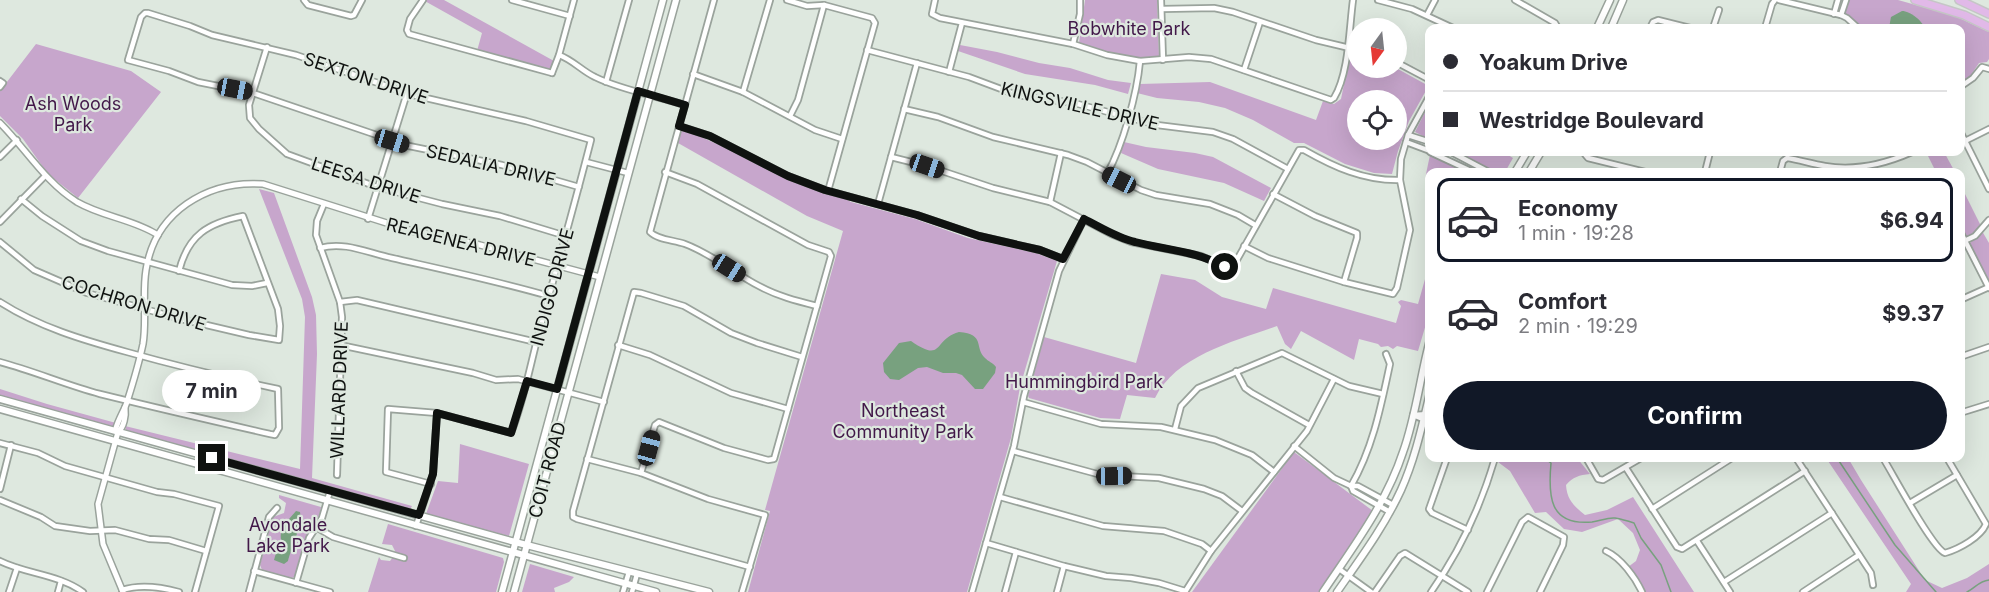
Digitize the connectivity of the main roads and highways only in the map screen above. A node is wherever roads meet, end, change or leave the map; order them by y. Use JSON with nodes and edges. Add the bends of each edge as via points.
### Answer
{"nodes":[{"id":1,"x":663,"y":0,"type":"edge"},
{"id":2,"x":676,"y":0,"type":"edge"},
{"id":3,"x":1610,"y":0,"type":"edge"},
{"id":4,"x":1915,"y":0,"type":"edge"},
{"id":5,"x":1959,"y":0,"type":"edge"},
{"id":6,"x":1622,"y":2,"type":"edge"},
{"id":7,"x":1989,"y":14,"type":"edge"},
{"id":8,"x":1599,"y":24,"type":"edge"},
{"id":9,"x":1613,"y":24,"type":"edge"},
{"id":10,"x":1989,"y":27,"type":"edge"},
{"id":11,"x":1425,"y":358,"type":"edge"},
{"id":12,"x":0,"y":399,"type":"edge"},
{"id":13,"x":0,"y":409,"type":"edge"},
{"id":14,"x":1425,"y":425,"type":"edge"},
{"id":15,"x":515,"y":542,"type":"junction"},
{"id":16,"x":527,"y":544,"type":"junction"},
{"id":17,"x":513,"y":553,"type":"junction"},
{"id":18,"x":524,"y":556,"type":"junction"},
{"id":19,"x":633,"y":589,"type":"edge"},
{"id":20,"x":502,"y":592,"type":"edge"},
{"id":21,"x":514,"y":592,"type":"edge"},
{"id":22,"x":656,"y":592,"type":"edge"},
{"id":23,"x":709,"y":592,"type":"edge"},
{"id":24,"x":1323,"y":592,"type":"edge"},
{"id":25,"x":1337,"y":592,"type":"edge"}],
"edges":[{"from":1,"to":15,"type":"main road","name":"COIT ROAD"},
{"from":2,"to":16,"type":"main road","name":"COIT ROAD"},
{"from":3,"to":8,"type":"main road"},
{"from":4,"to":10,"type":"main road"},
{"from":5,"to":7,"type":"main road"},
{"from":6,"to":9,"type":"main road"},
{"from":11,"to":24,"type":"main road","via":[[1399,464],[1381,503]]},
{"from":12,"to":15,"type":"main road"},
{"from":13,"to":17,"type":"main road"},
{"from":14,"to":25,"type":"main road","via":[[1391,508]]},
{"from":15,"to":16,"type":"main road"},
{"from":15,"to":17,"type":"main road","name":"COIT ROAD"},
{"from":16,"to":18,"type":"main road","name":"COIT ROAD"},
{"from":16,"to":23,"type":"main road"},
{"from":17,"to":18,"type":"main road"},
{"from":17,"to":20,"type":"main road","name":"COIT ROAD"},
{"from":18,"to":19,"type":"main road"},
{"from":18,"to":21,"type":"main road","name":"COIT ROAD"},
{"from":19,"to":22,"type":"main road"}]}
